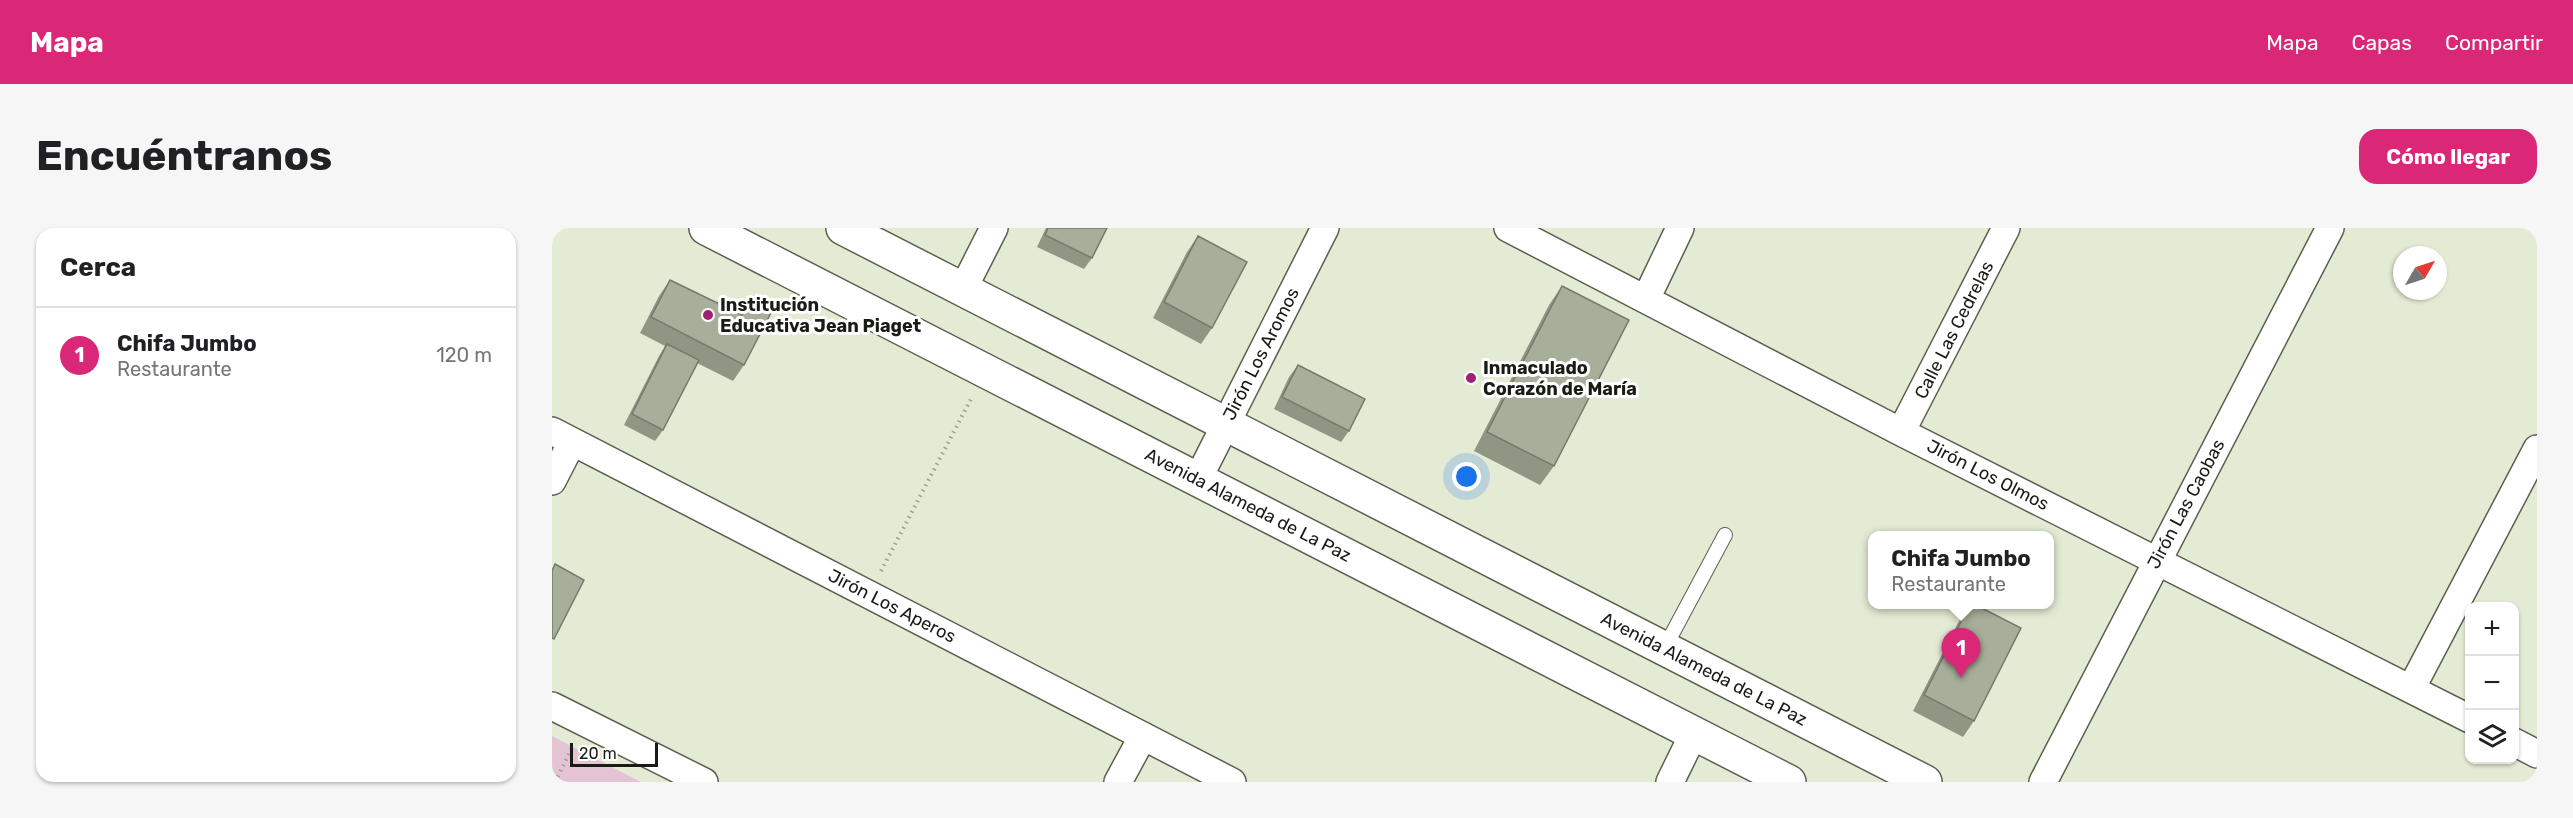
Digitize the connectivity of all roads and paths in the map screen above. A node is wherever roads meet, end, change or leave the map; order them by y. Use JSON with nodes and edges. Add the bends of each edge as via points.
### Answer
{"nodes":[{"id":1,"x":706,"y":228,"type":"edge"},
{"id":2,"x":843,"y":228,"type":"edge"},
{"id":3,"x":994,"y":228,"type":"edge"},
{"id":4,"x":1325,"y":228,"type":"edge"},
{"id":5,"x":1508,"y":228,"type":"edge"},
{"id":6,"x":1680,"y":228,"type":"edge"},
{"id":7,"x":2006,"y":228,"type":"edge"},
{"id":8,"x":2330,"y":228,"type":"edge"},
{"id":9,"x":963,"y":289,"type":"junction"},
{"id":10,"x":1646,"y":299,"type":"junction"},
{"id":11,"x":971,"y":399,"type":"dead end"},
{"id":12,"x":1226,"y":424,"type":"junction"},
{"id":13,"x":1901,"y":432,"type":"junction"},
{"id":14,"x":562,"y":436,"type":"edge"},
{"id":15,"x":2537,"y":449,"type":"edge"},
{"id":16,"x":1198,"y":479,"type":"junction"},
{"id":17,"x":552,"y":481,"type":"edge"},
{"id":18,"x":1725,"y":535,"type":"dead end"},
{"id":19,"x":2156,"y":560,"type":"junction"},
{"id":20,"x":869,"y":595,"type":"junction"},
{"id":21,"x":1664,"y":649,"type":"junction"},
{"id":22,"x":2411,"y":689,"type":"junction"},
{"id":23,"x":552,"y":706,"type":"edge"},
{"id":24,"x":2465,"y":717,"type":"edge"},
{"id":25,"x":1694,"y":733,"type":"junction"},
{"id":26,"x":1143,"y":736,"type":"junction"},
{"id":27,"x":2519,"y":745,"type":"edge"},
{"id":28,"x":573,"y":747,"type":"dead end"},
{"id":29,"x":2537,"y":754,"type":"edge"},
{"id":30,"x":555,"y":782,"type":"edge"},
{"id":31,"x":704,"y":782,"type":"edge"},
{"id":32,"x":1118,"y":782,"type":"edge"},
{"id":33,"x":1232,"y":782,"type":"edge"},
{"id":34,"x":1670,"y":782,"type":"edge"},
{"id":35,"x":1789,"y":782,"type":"edge"},
{"id":36,"x":1925,"y":782,"type":"edge"},
{"id":37,"x":2043,"y":782,"type":"edge"}],
"edges":[{"from":1,"to":16,"type":"street","name":"Avenida Alameda de La Paz"},
{"from":2,"to":9,"type":"street","name":"Avenida Alameda de La Paz"},
{"from":3,"to":9,"type":"street"},
{"from":4,"to":12,"type":"street","name":"Jirón Los Aromos"},
{"from":5,"to":10,"type":"street","name":"Jirón Los Olmos"},
{"from":6,"to":10,"type":"street"},
{"from":7,"to":13,"type":"street","name":"Calle Las Cedrelas"},
{"from":8,"to":19,"type":"street","name":"Jirón Las Caobas"},
{"from":9,"to":12,"type":"street","name":"Avenida Alameda de La Paz"},
{"from":10,"to":13,"type":"street","name":"Jirón Los Olmos"},
{"from":11,"to":20,"type":"path"},
{"from":12,"to":16,"type":"street","name":"Jirón Los Aromos"},
{"from":12,"to":21,"type":"street","name":"Avenida Alameda de La Paz"},
{"from":13,"to":19,"type":"street","name":"Jirón Los Olmos"},
{"from":14,"to":17,"type":"street"},
{"from":14,"to":20,"type":"street","name":"Jirón Los Aperos"},
{"from":15,"to":22,"type":"street"},
{"from":16,"to":25,"type":"street","name":"Avenida Alameda de La Paz"},
{"from":18,"to":21,"type":"lane"},
{"from":19,"to":22,"type":"street","name":"Jirón Los Olmos"},
{"from":19,"to":37,"type":"street","name":"Jirón Las Caobas"},
{"from":20,"to":26,"type":"street","name":"Jirón Los Aperos"},
{"from":21,"to":36,"type":"street","name":"Avenida Alameda de La Paz"},
{"from":22,"to":24,"type":"street","name":"Jirón Los Olmos"},
{"from":23,"to":31,"type":"street"},
{"from":25,"to":34,"type":"street"},
{"from":25,"to":35,"type":"street","name":"Avenida Alameda de La Paz"},
{"from":26,"to":32,"type":"street"},
{"from":26,"to":33,"type":"street","name":"Jirón Los Aperos"},
{"from":27,"to":29,"type":"street"},
{"from":28,"to":30,"type":"path"}]}
